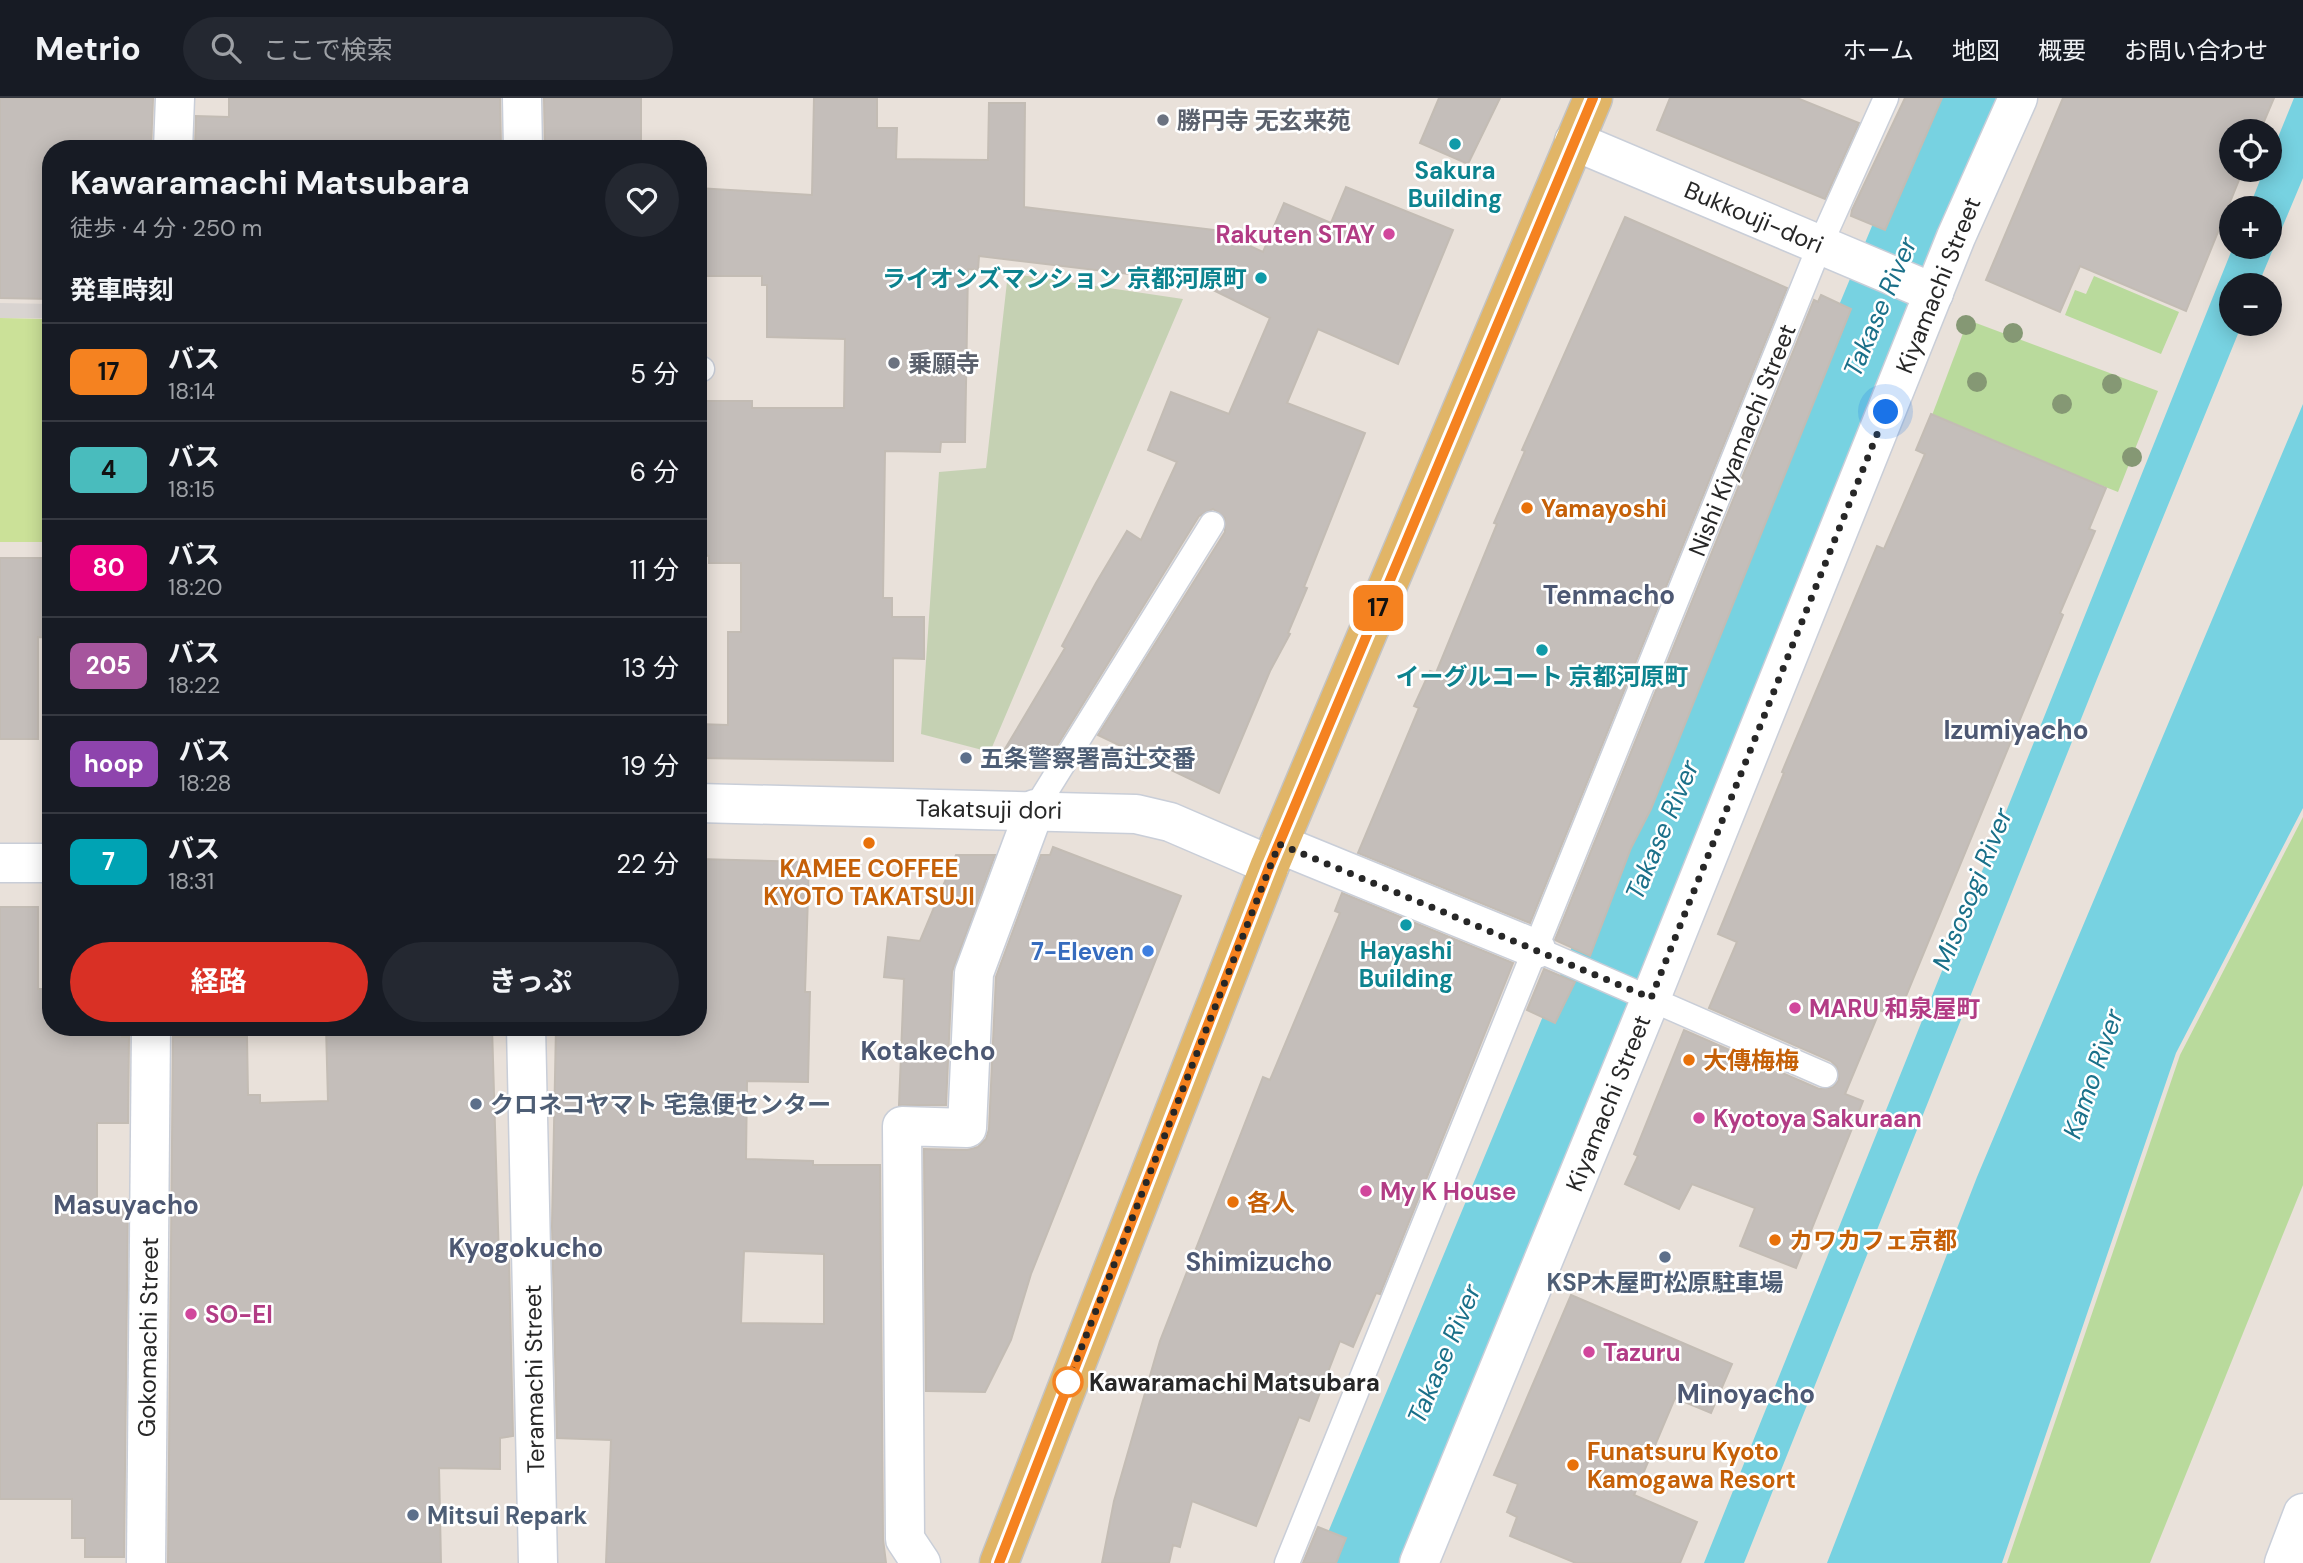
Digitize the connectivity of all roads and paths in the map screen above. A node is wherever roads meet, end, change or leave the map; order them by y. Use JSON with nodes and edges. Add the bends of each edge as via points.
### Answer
{"nodes":[{"id":1,"x":175,"y":98,"type":"edge"},
{"id":2,"x":523,"y":98,"type":"edge"},
{"id":3,"x":1593,"y":98,"type":"edge"},
{"id":4,"x":1886,"y":98,"type":"edge"},
{"id":5,"x":2018,"y":98,"type":"edge"},
{"id":6,"x":173,"y":140,"type":"edge"},
{"id":7,"x":523,"y":140,"type":"edge"},
{"id":8,"x":1574,"y":141,"type":"junction"},
{"id":9,"x":1828,"y":248,"type":"junction"},
{"id":10,"x":1922,"y":288,"type":"junction"},
{"id":11,"x":1212,"y":524,"type":"dead end"},
{"id":12,"x":707,"y":803,"type":"edge"},
{"id":13,"x":1035,"y":809,"type":"junction"},
{"id":14,"x":1275,"y":854,"type":"junction"},
{"id":15,"x":0,"y":863,"type":"edge"},
{"id":16,"x":42,"y":863,"type":"edge"},
{"id":17,"x":1536,"y":949,"type":"junction"},
{"id":18,"x":1636,"y":992,"type":"junction"},
{"id":19,"x":151,"y":1036,"type":"edge"},
{"id":20,"x":526,"y":1036,"type":"edge"},
{"id":21,"x":1825,"y":1075,"type":"dead end"},
{"id":22,"x":2303,"y":1513,"type":"edge"},
{"id":23,"x":146,"y":1563,"type":"edge"},
{"id":24,"x":538,"y":1563,"type":"edge"},
{"id":25,"x":921,"y":1563,"type":"edge"},
{"id":26,"x":999,"y":1563,"type":"edge"},
{"id":27,"x":1287,"y":1563,"type":"edge"},
{"id":28,"x":1419,"y":1563,"type":"edge"},
{"id":29,"x":2284,"y":1563,"type":"edge"}],
"edges":[{"from":1,"to":6,"type":"street"},
{"from":2,"to":7,"type":"street"},
{"from":3,"to":8,"type":"main road"},
{"from":4,"to":9,"type":"lane","name":"Nishi Kiyamachi Street"},
{"from":5,"to":10,"type":"street","name":"Kiyamachi Street"},
{"from":8,"to":9,"type":"street","name":"Bukkouji-dori"},
{"from":8,"to":14,"type":"main road"},
{"from":9,"to":10,"type":"street","name":"Bukkouji-dori"},
{"from":9,"to":17,"type":"lane","name":"Nishi Kiyamachi Street"},
{"from":10,"to":18,"type":"street","name":"Kiyamachi Street"},
{"from":11,"to":13,"type":"lane"},
{"from":12,"to":13,"type":"street","name":"Takatsuji dori"},
{"from":13,"to":14,"type":"street","name":"Takatsuji dori","via":[[1136,814]]},
{"from":13,"to":25,"type":"street","via":[[974,973],[967,1128],[902,1126],[905,1539]]},
{"from":14,"to":17,"type":"street","name":"Takatsuji dori"},
{"from":14,"to":26,"type":"main road"},
{"from":15,"to":16,"type":"street"},
{"from":17,"to":18,"type":"lane"},
{"from":17,"to":27,"type":"lane","name":"Nishi Kiyamachi Street"},
{"from":18,"to":21,"type":"lane"},
{"from":18,"to":28,"type":"street","name":"Kiyamachi Street"},
{"from":19,"to":23,"type":"street","name":"Gokomachi Street"},
{"from":20,"to":24,"type":"street","name":"Teramachi Street"},
{"from":22,"to":29,"type":"street"}]}
